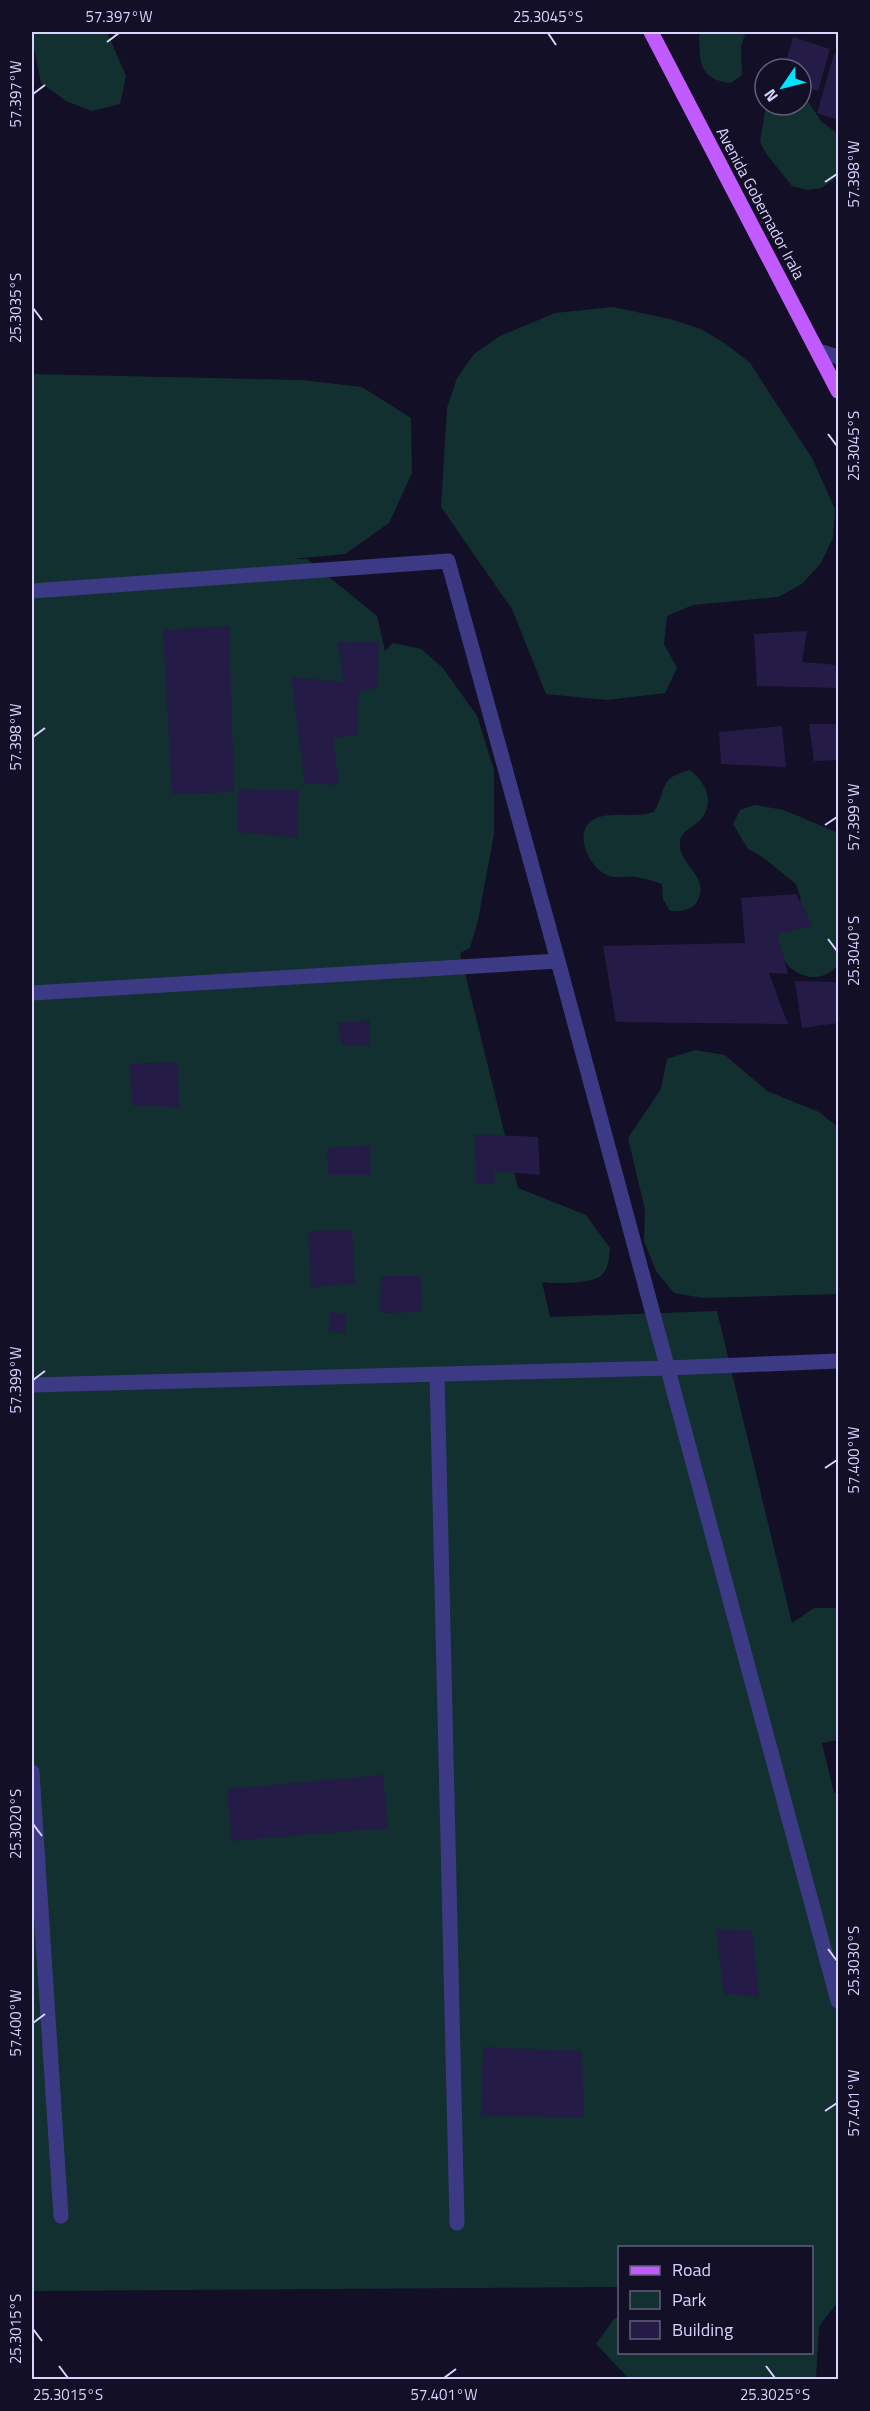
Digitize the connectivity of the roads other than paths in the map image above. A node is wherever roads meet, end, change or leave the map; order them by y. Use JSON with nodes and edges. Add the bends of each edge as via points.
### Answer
{"nodes":[{"id":1,"x":651,"y":32,"type":"edge"},
{"id":2,"x":818,"y":351,"type":"junction"},
{"id":3,"x":838,"y":357,"type":"edge"},
{"id":4,"x":838,"y":391,"type":"edge"},
{"id":5,"x":32,"y":591,"type":"edge"},
{"id":6,"x":558,"y":961,"type":"junction"},
{"id":7,"x":32,"y":993,"type":"edge"},
{"id":8,"x":838,"y":1360,"type":"edge"},
{"id":9,"x":668,"y":1368,"type":"junction"},
{"id":10,"x":437,"y":1374,"type":"junction"},
{"id":11,"x":32,"y":1385,"type":"edge"},
{"id":12,"x":32,"y":1772,"type":"edge"},
{"id":13,"x":838,"y":2001,"type":"edge"},
{"id":14,"x":61,"y":2216,"type":"dead end"},
{"id":15,"x":458,"y":2223,"type":"dead end"}],
"edges":[{"from":1,"to":2,"type":"main road","name":"Avenida Gobernador Irala"},
{"from":2,"to":3,"type":"street"},
{"from":2,"to":4,"type":"main road","name":"Avenida Gobernador Irala"},
{"from":5,"to":6,"type":"street","via":[[448,561]]},
{"from":6,"to":7,"type":"street"},
{"from":6,"to":9,"type":"street"},
{"from":8,"to":9,"type":"street"},
{"from":9,"to":10,"type":"street"},
{"from":9,"to":13,"type":"street"},
{"from":10,"to":11,"type":"street"},
{"from":10,"to":15,"type":"street"},
{"from":12,"to":14,"type":"street"}]}
